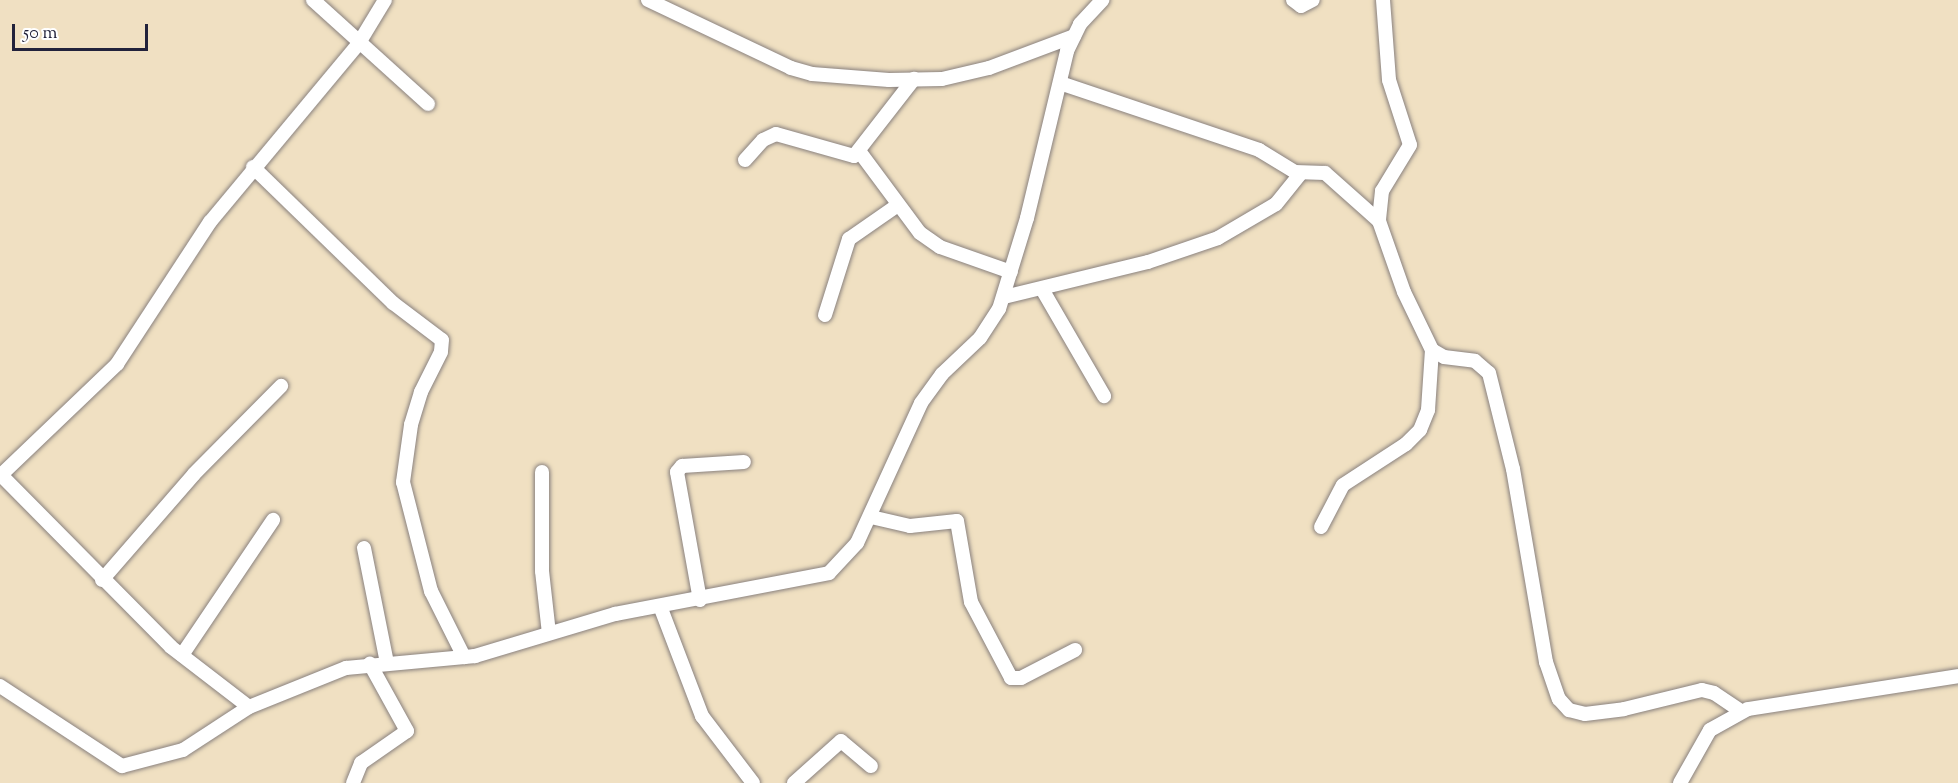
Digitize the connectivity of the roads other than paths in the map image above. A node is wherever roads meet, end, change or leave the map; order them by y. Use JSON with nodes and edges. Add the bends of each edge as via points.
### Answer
{"nodes":[{"id":1,"x":313,"y":0,"type":"edge"},
{"id":2,"x":385,"y":0,"type":"edge"},
{"id":3,"x":648,"y":0,"type":"edge"},
{"id":4,"x":1293,"y":0,"type":"edge"},
{"id":5,"x":1313,"y":0,"type":"edge"},
{"id":6,"x":1383,"y":0,"type":"edge"},
{"id":7,"x":1100,"y":1,"type":"edge"},
{"id":8,"x":1074,"y":36,"type":"junction"},
{"id":9,"x":359,"y":43,"type":"junction"},
{"id":10,"x":914,"y":80,"type":"junction"},
{"id":11,"x":1060,"y":83,"type":"junction"},
{"id":12,"x":428,"y":104,"type":"dead end"},
{"id":13,"x":859,"y":151,"type":"junction"},
{"id":14,"x":745,"y":160,"type":"dead end"},
{"id":15,"x":252,"y":167,"type":"junction"},
{"id":16,"x":1300,"y":174,"type":"junction"},
{"id":17,"x":898,"y":205,"type":"junction"},
{"id":18,"x":1379,"y":221,"type":"junction"},
{"id":19,"x":1011,"y":272,"type":"junction"},
{"id":20,"x":1042,"y":289,"type":"junction"},
{"id":21,"x":1004,"y":297,"type":"junction"},
{"id":22,"x":825,"y":315,"type":"dead end"},
{"id":23,"x":1432,"y":350,"type":"junction"},
{"id":24,"x":281,"y":386,"type":"dead end"},
{"id":25,"x":1104,"y":396,"type":"dead end"},
{"id":26,"x":744,"y":462,"type":"dead end"},
{"id":27,"x":542,"y":472,"type":"dead end"},
{"id":28,"x":0,"y":475,"type":"edge"},
{"id":29,"x":871,"y":517,"type":"junction"},
{"id":30,"x":273,"y":520,"type":"dead end"},
{"id":31,"x":1321,"y":527,"type":"dead end"},
{"id":32,"x":364,"y":548,"type":"dead end"},
{"id":33,"x":102,"y":580,"type":"junction"},
{"id":34,"x":700,"y":600,"type":"junction"},
{"id":35,"x":660,"y":606,"type":"junction"},
{"id":36,"x":549,"y":633,"type":"junction"},
{"id":37,"x":1075,"y":650,"type":"dead end"},
{"id":38,"x":182,"y":655,"type":"junction"},
{"id":39,"x":464,"y":657,"type":"junction"},
{"id":40,"x":387,"y":663,"type":"junction"},
{"id":41,"x":370,"y":664,"type":"junction"},
{"id":42,"x":1958,"y":676,"type":"edge"},
{"id":43,"x":0,"y":686,"type":"edge"},
{"id":44,"x":249,"y":707,"type":"junction"},
{"id":45,"x":1741,"y":711,"type":"junction"},
{"id":46,"x":871,"y":766,"type":"dead end"},
{"id":47,"x":353,"y":783,"type":"edge"},
{"id":48,"x":753,"y":783,"type":"edge"},
{"id":49,"x":794,"y":783,"type":"edge"},
{"id":50,"x":1680,"y":783,"type":"edge"}],
"edges":[{"from":1,"to":9,"type":"street"},
{"from":2,"to":9,"type":"street"},
{"from":3,"to":10,"type":"street","via":[[800,71]]},
{"from":4,"to":5,"type":"street","via":[[1301,6]]},
{"from":6,"to":18,"type":"street","via":[[1389,80],[1410,145],[1382,191]]},
{"from":7,"to":8,"type":"street"},
{"from":8,"to":10,"type":"street","via":[[989,68],[942,79]]},
{"from":8,"to":11,"type":"street"},
{"from":9,"to":12,"type":"street"},
{"from":9,"to":15,"type":"street"},
{"from":10,"to":13,"type":"street"},
{"from":11,"to":16,"type":"street","via":[[1259,150]]},
{"from":11,"to":19,"type":"street"},
{"from":13,"to":14,"type":"street","via":[[848,156],[776,134],[763,140]]},
{"from":13,"to":17,"type":"street"},
{"from":15,"to":28,"type":"street","via":[[177,268],[117,364]]},
{"from":15,"to":39,"type":"street","via":[[393,303],[442,340],[441,352],[421,392],[411,425],[403,482],[431,591]]},
{"from":16,"to":18,"type":"street","via":[[1330,176]]},
{"from":16,"to":20,"type":"street","via":[[1276,204],[1218,238],[1148,262]]},
{"from":17,"to":19,"type":"street","via":[[927,239]]},
{"from":17,"to":22,"type":"street","via":[[849,239]]},
{"from":18,"to":23,"type":"street","via":[[1404,292]]},
{"from":19,"to":21,"type":"street"},
{"from":20,"to":21,"type":"street"},
{"from":20,"to":25,"type":"street"},
{"from":21,"to":29,"type":"street","via":[[985,332],[942,374],[921,403]]},
{"from":23,"to":31,"type":"street","via":[[1430,399],[1420,430],[1406,444],[1342,485]]},
{"from":23,"to":45,"type":"street","via":[[1444,357],[1475,361],[1489,373],[1513,468],[1546,662],[1564,705],[1576,713],[1606,712],[1702,690],[1714,693]]},
{"from":24,"to":33,"type":"street","via":[[194,474]]},
{"from":26,"to":34,"type":"street","via":[[682,466],[677,472]]},
{"from":27,"to":36,"type":"street","via":[[542,571]]},
{"from":28,"to":33,"type":"street"},
{"from":29,"to":34,"type":"street","via":[[843,562],[829,573]]},
{"from":29,"to":37,"type":"street","via":[[910,526],[957,521],[971,602],[1011,678],[1021,678]]},
{"from":30,"to":38,"type":"street"},
{"from":32,"to":40,"type":"street"},
{"from":33,"to":38,"type":"street"},
{"from":34,"to":35,"type":"street"},
{"from":35,"to":36,"type":"street","via":[[606,616]]},
{"from":35,"to":48,"type":"street","via":[[702,716]]},
{"from":36,"to":39,"type":"street"},
{"from":38,"to":44,"type":"street"},
{"from":39,"to":40,"type":"street"},
{"from":40,"to":41,"type":"street"},
{"from":41,"to":44,"type":"street","via":[[315,678]]},
{"from":41,"to":47,"type":"street","via":[[407,731],[361,764]]},
{"from":42,"to":45,"type":"street"},
{"from":43,"to":44,"type":"street","via":[[122,766],[183,750]]},
{"from":45,"to":50,"type":"street","via":[[1710,730]]},
{"from":46,"to":49,"type":"street","via":[[841,741]]}]}
